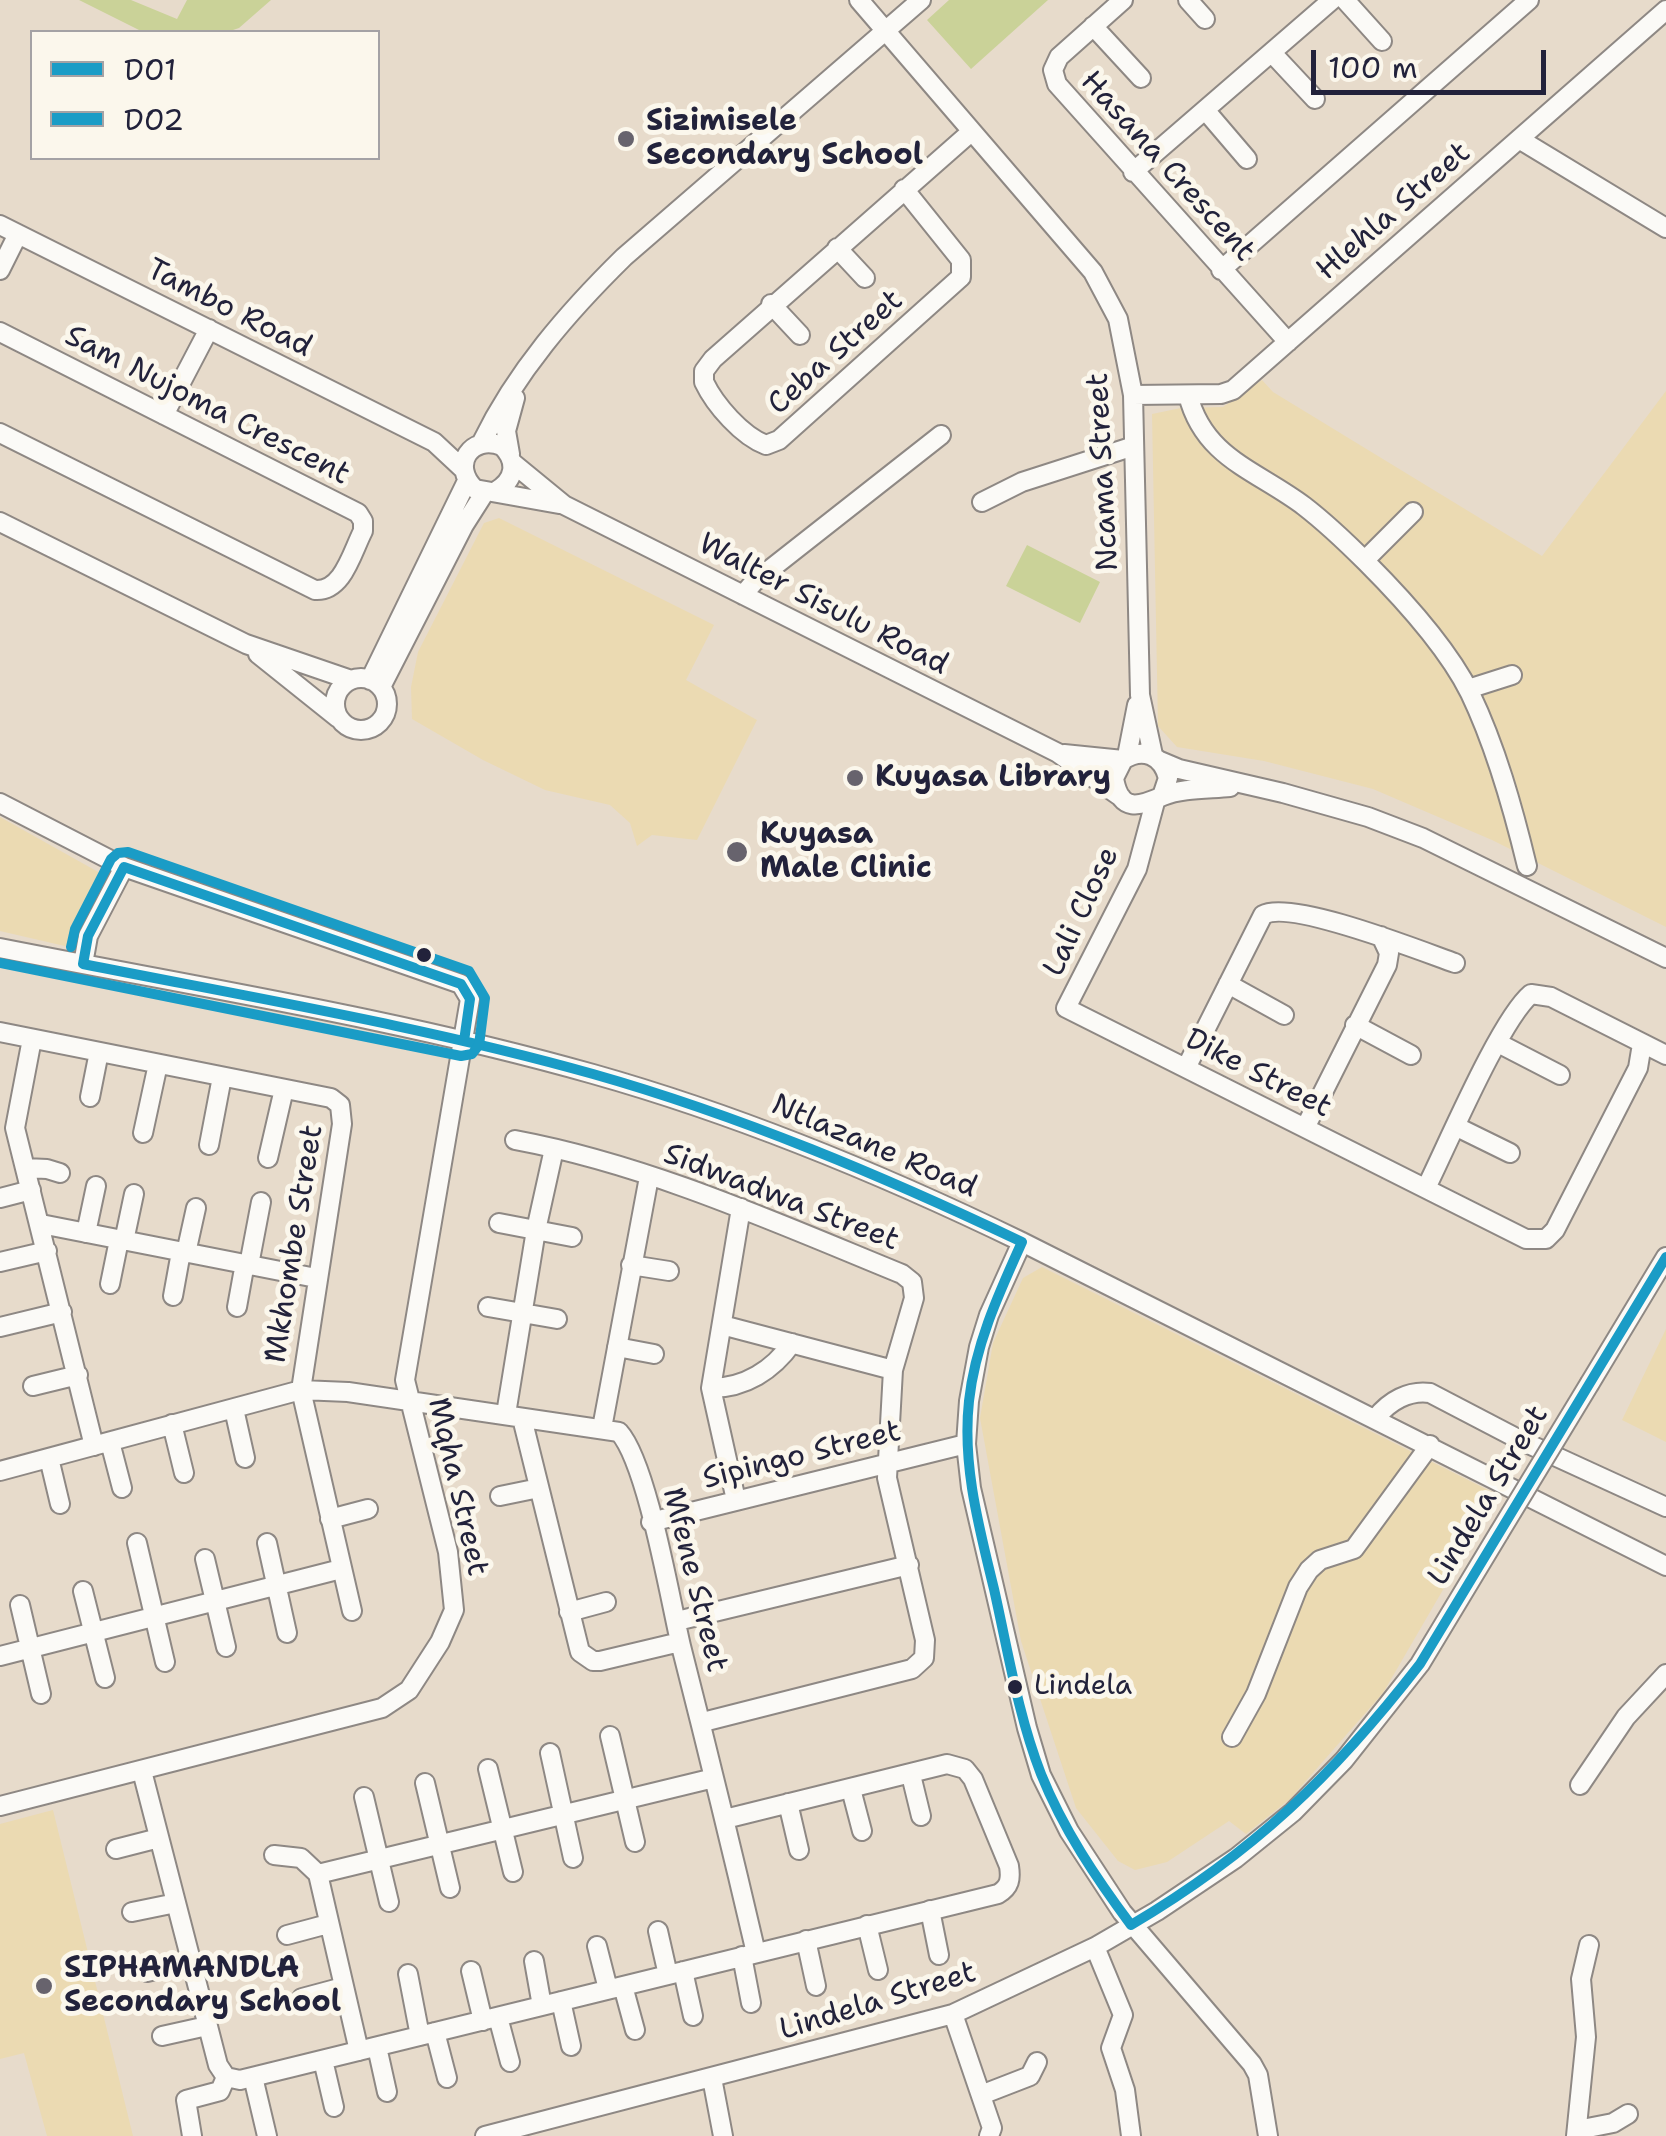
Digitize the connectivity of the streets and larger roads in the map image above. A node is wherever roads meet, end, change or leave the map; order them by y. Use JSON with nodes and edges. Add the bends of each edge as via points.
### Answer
{"nodes":[{"id":1,"x":859,"y":0,"type":"edge"},
{"id":2,"x":921,"y":0,"type":"edge"},
{"id":3,"x":1123,"y":0,"type":"edge"},
{"id":4,"x":1188,"y":0,"type":"edge"},
{"id":5,"x":1332,"y":0,"type":"edge"},
{"id":6,"x":1345,"y":0,"type":"edge"},
{"id":7,"x":1529,"y":0,"type":"edge"},
{"id":8,"x":1666,"y":10,"type":"edge"},
{"id":9,"x":1205,"y":19,"type":"dead end"},
{"id":10,"x":1093,"y":26,"type":"junction"},
{"id":11,"x":885,"y":32,"type":"junction"},
{"id":12,"x":1382,"y":41,"type":"dead end"},
{"id":13,"x":1272,"y":53,"type":"junction"},
{"id":14,"x":1141,"y":78,"type":"dead end"},
{"id":15,"x":1315,"y":99,"type":"dead end"},
{"id":16,"x":1206,"y":111,"type":"junction"},
{"id":17,"x":971,"y":132,"type":"junction"},
{"id":18,"x":1520,"y":139,"type":"junction"},
{"id":19,"x":1247,"y":159,"type":"dead end"},
{"id":20,"x":1133,"y":172,"type":"junction"},
{"id":21,"x":904,"y":190,"type":"junction"},
{"id":22,"x":0,"y":225,"type":"edge"},
{"id":23,"x":1666,"y":228,"type":"edge"},
{"id":24,"x":18,"y":234,"type":"junction"},
{"id":25,"x":837,"y":248,"type":"junction"},
{"id":26,"x":0,"y":270,"type":"edge"},
{"id":27,"x":1221,"y":270,"type":"junction"},
{"id":28,"x":864,"y":278,"type":"dead end"},
{"id":29,"x":772,"y":304,"type":"junction"},
{"id":30,"x":209,"y":329,"type":"junction"},
{"id":31,"x":0,"y":332,"type":"edge"},
{"id":32,"x":800,"y":336,"type":"dead end"},
{"id":33,"x":1288,"y":342,"type":"junction"},
{"id":34,"x":525,"y":374,"type":"junction"},
{"id":35,"x":1188,"y":395,"type":"junction"},
{"id":36,"x":1133,"y":396,"type":"junction"},
{"id":37,"x":164,"y":415,"type":"junction"},
{"id":38,"x":0,"y":433,"type":"edge"},
{"id":39,"x":941,"y":435,"type":"dead end"},
{"id":40,"x":434,"y":442,"type":"junction"},
{"id":41,"x":476,"y":445,"type":"junction"},
{"id":42,"x":1134,"y":446,"type":"junction"},
{"id":43,"x":512,"y":459,"type":"junction"},
{"id":44,"x":465,"y":475,"type":"junction"},
{"id":45,"x":490,"y":492,"type":"junction"},
{"id":46,"x":982,"y":502,"type":"dead end"},
{"id":47,"x":564,"y":505,"type":"junction"},
{"id":48,"x":1413,"y":512,"type":"dead end"},
{"id":49,"x":0,"y":522,"type":"edge"},
{"id":50,"x":1365,"y":560,"type":"junction"},
{"id":51,"x":743,"y":595,"type":"junction"},
{"id":52,"x":246,"y":644,"type":"junction"},
{"id":53,"x":1512,"y":675,"type":"dead end"},
{"id":54,"x":367,"y":682,"type":"junction"},
{"id":55,"x":1468,"y":689,"type":"junction"},
{"id":56,"x":1140,"y":695,"type":"junction"},
{"id":57,"x":338,"y":718,"type":"junction"},
{"id":58,"x":1058,"y":753,"type":"junction"},
{"id":59,"x":1125,"y":758,"type":"junction"},
{"id":60,"x":1157,"y":758,"type":"junction"},
{"id":61,"x":1243,"y":786,"type":"junction"},
{"id":62,"x":1158,"y":799,"type":"junction"},
{"id":63,"x":1125,"y":800,"type":"junction"},
{"id":64,"x":0,"y":803,"type":"edge"},
{"id":65,"x":1143,"y":839,"type":"junction"},
{"id":66,"x":1527,"y":866,"type":"dead end"},
{"id":67,"x":124,"y":867,"type":"junction"},
{"id":68,"x":1381,"y":936,"type":"junction"},
{"id":69,"x":0,"y":948,"type":"edge"},
{"id":70,"x":1666,"y":958,"type":"edge"},
{"id":71,"x":1454,"y":963,"type":"dead end"},
{"id":72,"x":83,"y":964,"type":"junction"},
{"id":73,"x":1228,"y":984,"type":"junction"},
{"id":74,"x":1066,"y":1008,"type":"joint"},
{"id":75,"x":1284,"y":1014,"type":"dead end"},
{"id":76,"x":1356,"y":1025,"type":"junction"},
{"id":77,"x":0,"y":1032,"type":"edge"},
{"id":78,"x":32,"y":1039,"type":"junction"},
{"id":79,"x":464,"y":1041,"type":"junction"},
{"id":80,"x":1498,"y":1043,"type":"junction"},
{"id":81,"x":1642,"y":1044,"type":"junction"},
{"id":82,"x":99,"y":1052,"type":"junction"},
{"id":83,"x":1666,"y":1054,"type":"edge"},
{"id":84,"x":1412,"y":1056,"type":"dead end"},
{"id":85,"x":158,"y":1064,"type":"junction"},
{"id":86,"x":1186,"y":1068,"type":"junction"},
{"id":87,"x":1560,"y":1076,"type":"dead end"},
{"id":88,"x":222,"y":1077,"type":"junction"},
{"id":89,"x":284,"y":1089,"type":"junction"},
{"id":90,"x":90,"y":1098,"type":"dead end"},
{"id":91,"x":1457,"y":1127,"type":"junction"},
{"id":92,"x":1305,"y":1128,"type":"junction"},
{"id":93,"x":8,"y":1129,"type":"edge"},
{"id":94,"x":143,"y":1133,"type":"dead end"},
{"id":95,"x":514,"y":1140,"type":"dead end"},
{"id":96,"x":209,"y":1144,"type":"dead end"},
{"id":97,"x":554,"y":1149,"type":"junction"},
{"id":98,"x":1510,"y":1153,"type":"dead end"},
{"id":99,"x":268,"y":1158,"type":"dead end"},
{"id":100,"x":25,"y":1168,"type":"junction"},
{"id":101,"x":60,"y":1173,"type":"dead end"},
{"id":102,"x":649,"y":1176,"type":"junction"},
{"id":103,"x":96,"y":1186,"type":"dead end"},
{"id":104,"x":1426,"y":1188,"type":"junction"},
{"id":105,"x":31,"y":1190,"type":"junction"},
{"id":106,"x":134,"y":1194,"type":"dead end"},
{"id":107,"x":0,"y":1198,"type":"edge"},
{"id":108,"x":261,"y":1202,"type":"dead end"},
{"id":109,"x":196,"y":1208,"type":"dead end"},
{"id":110,"x":741,"y":1208,"type":"junction"},
{"id":111,"x":499,"y":1223,"type":"dead end"},
{"id":112,"x":41,"y":1224,"type":"junction"},
{"id":113,"x":536,"y":1230,"type":"junction"},
{"id":114,"x":86,"y":1233,"type":"junction"},
{"id":115,"x":572,"y":1237,"type":"dead end"},
{"id":116,"x":122,"y":1240,"type":"junction"},
{"id":117,"x":1022,"y":1242,"type":"junction"},
{"id":118,"x":47,"y":1251,"type":"junction"},
{"id":119,"x":184,"y":1252,"type":"junction"},
{"id":120,"x":1666,"y":1257,"type":"edge"},
{"id":121,"x":0,"y":1262,"type":"edge"},
{"id":122,"x":247,"y":1264,"type":"junction"},
{"id":123,"x":631,"y":1265,"type":"junction"},
{"id":124,"x":669,"y":1271,"type":"dead end"},
{"id":125,"x":316,"y":1278,"type":"junction"},
{"id":126,"x":110,"y":1284,"type":"dead end"},
{"id":127,"x":173,"y":1296,"type":"dead end"},
{"id":128,"x":236,"y":1307,"type":"dead end"},
{"id":129,"x":488,"y":1307,"type":"dead end"},
{"id":130,"x":62,"y":1312,"type":"junction"},
{"id":131,"x":522,"y":1313,"type":"junction"},
{"id":132,"x":557,"y":1319,"type":"dead end"},
{"id":133,"x":722,"y":1324,"type":"junction"},
{"id":134,"x":0,"y":1327,"type":"edge"},
{"id":135,"x":792,"y":1343,"type":"junction"},
{"id":136,"x":617,"y":1347,"type":"junction"},
{"id":137,"x":654,"y":1354,"type":"dead end"},
{"id":138,"x":893,"y":1370,"type":"junction"},
{"id":139,"x":78,"y":1375,"type":"junction"},
{"id":140,"x":33,"y":1386,"type":"dead end"},
{"id":141,"x":711,"y":1388,"type":"junction"},
{"id":142,"x":300,"y":1390,"type":"junction"},
{"id":143,"x":408,"y":1400,"type":"junction"},
{"id":144,"x":234,"y":1409,"type":"junction"},
{"id":145,"x":514,"y":1416,"type":"junction"},
{"id":146,"x":1376,"y":1418,"type":"junction"},
{"id":147,"x":172,"y":1424,"type":"junction"},
{"id":148,"x":602,"y":1428,"type":"junction"},
{"id":149,"x":102,"y":1444,"type":"junction"},
{"id":150,"x":966,"y":1444,"type":"junction"},
{"id":151,"x":1430,"y":1445,"type":"junction"},
{"id":152,"x":49,"y":1458,"type":"junction"},
{"id":153,"x":245,"y":1458,"type":"dead end"},
{"id":154,"x":888,"y":1465,"type":"junction"},
{"id":155,"x":0,"y":1471,"type":"edge"},
{"id":156,"x":184,"y":1473,"type":"dead end"},
{"id":157,"x":122,"y":1488,"type":"dead end"},
{"id":158,"x":539,"y":1488,"type":"junction"},
{"id":159,"x":500,"y":1496,"type":"dead end"},
{"id":160,"x":736,"y":1500,"type":"junction"},
{"id":161,"x":60,"y":1504,"type":"dead end"},
{"id":162,"x":1666,"y":1507,"type":"edge"},
{"id":163,"x":368,"y":1509,"type":"dead end"},
{"id":164,"x":330,"y":1519,"type":"junction"},
{"id":165,"x":652,"y":1522,"type":"junction"},
{"id":166,"x":137,"y":1543,"type":"dead end"},
{"id":167,"x":267,"y":1543,"type":"dead end"},
{"id":168,"x":205,"y":1559,"type":"dead end"},
{"id":169,"x":909,"y":1565,"type":"junction"},
{"id":170,"x":1666,"y":1566,"type":"edge"},
{"id":171,"x":341,"y":1569,"type":"junction"},
{"id":172,"x":276,"y":1585,"type":"junction"},
{"id":173,"x":83,"y":1591,"type":"dead end"},
{"id":174,"x":216,"y":1601,"type":"junction"},
{"id":175,"x":606,"y":1602,"type":"dead end"},
{"id":176,"x":20,"y":1605,"type":"dead end"},
{"id":177,"x":352,"y":1611,"type":"dead end"},
{"id":178,"x":569,"y":1612,"type":"junction"},
{"id":179,"x":154,"y":1616,"type":"junction"},
{"id":180,"x":677,"y":1620,"type":"junction"},
{"id":181,"x":94,"y":1632,"type":"junction"},
{"id":182,"x":287,"y":1633,"type":"dead end"},
{"id":183,"x":680,"y":1642,"type":"junction"},
{"id":184,"x":226,"y":1647,"type":"dead end"},
{"id":185,"x":31,"y":1648,"type":"junction"},
{"id":186,"x":0,"y":1656,"type":"edge"},
{"id":187,"x":165,"y":1662,"type":"dead end"},
{"id":188,"x":1666,"y":1674,"type":"edge"},
{"id":189,"x":105,"y":1678,"type":"dead end"},
{"id":190,"x":42,"y":1694,"type":"dead end"},
{"id":191,"x":702,"y":1722,"type":"junction"},
{"id":192,"x":610,"y":1736,"type":"dead end"},
{"id":193,"x":1232,"y":1737,"type":"dead end"},
{"id":194,"x":550,"y":1754,"type":"dead end"},
{"id":195,"x":142,"y":1770,"type":"junction"},
{"id":196,"x":488,"y":1770,"type":"dead end"},
{"id":197,"x":911,"y":1775,"type":"junction"},
{"id":198,"x":714,"y":1778,"type":"junction"},
{"id":199,"x":426,"y":1783,"type":"dead end"},
{"id":200,"x":1580,"y":1786,"type":"dead end"},
{"id":201,"x":851,"y":1789,"type":"junction"},
{"id":202,"x":364,"y":1796,"type":"dead end"},
{"id":203,"x":625,"y":1798,"type":"junction"},
{"id":204,"x":788,"y":1803,"type":"junction"},
{"id":205,"x":0,"y":1806,"type":"edge"},
{"id":206,"x":564,"y":1813,"type":"junction"},
{"id":207,"x":922,"y":1816,"type":"dead end"},
{"id":208,"x":725,"y":1819,"type":"junction"},
{"id":209,"x":502,"y":1829,"type":"junction"},
{"id":210,"x":862,"y":1831,"type":"dead end"},
{"id":211,"x":159,"y":1838,"type":"junction"},
{"id":212,"x":635,"y":1842,"type":"dead end"},
{"id":213,"x":440,"y":1844,"type":"junction"},
{"id":214,"x":116,"y":1849,"type":"dead end"},
{"id":215,"x":799,"y":1850,"type":"dead end"},
{"id":216,"x":274,"y":1856,"type":"dead end"},
{"id":217,"x":573,"y":1858,"type":"dead end"},
{"id":218,"x":378,"y":1860,"type":"junction"},
{"id":219,"x":513,"y":1872,"type":"dead end"},
{"id":220,"x":318,"y":1874,"type":"junction"},
{"id":221,"x":450,"y":1888,"type":"dead end"},
{"id":222,"x":389,"y":1902,"type":"dead end"},
{"id":223,"x":176,"y":1903,"type":"junction"},
{"id":224,"x":930,"y":1910,"type":"junction"},
{"id":225,"x":132,"y":1912,"type":"dead end"},
{"id":226,"x":328,"y":1924,"type":"junction"},
{"id":227,"x":1131,"y":1924,"type":"junction"},
{"id":228,"x":867,"y":1925,"type":"junction"},
{"id":229,"x":658,"y":1931,"type":"dead end"},
{"id":230,"x":287,"y":1934,"type":"dead end"},
{"id":231,"x":806,"y":1940,"type":"junction"},
{"id":232,"x":1588,"y":1945,"type":"dead end"},
{"id":233,"x":596,"y":1946,"type":"dead end"},
{"id":234,"x":1095,"y":1947,"type":"junction"},
{"id":235,"x":940,"y":1954,"type":"dead end"},
{"id":236,"x":749,"y":1955,"type":"junction"},
{"id":237,"x":534,"y":1960,"type":"dead end"},
{"id":238,"x":190,"y":1962,"type":"junction"},
{"id":239,"x":470,"y":1970,"type":"dead end"},
{"id":240,"x":878,"y":1970,"type":"dead end"},
{"id":241,"x":147,"y":1972,"type":"dead end"},
{"id":242,"x":675,"y":1973,"type":"junction"},
{"id":243,"x":408,"y":1974,"type":"dead end"},
{"id":244,"x":816,"y":1986,"type":"dead end"},
{"id":245,"x":344,"y":1987,"type":"junction"},
{"id":246,"x":615,"y":1988,"type":"junction"},
{"id":247,"x":302,"y":1998,"type":"dead end"},
{"id":248,"x":552,"y":2003,"type":"junction"},
{"id":249,"x":751,"y":2003,"type":"dead end"},
{"id":250,"x":953,"y":2014,"type":"junction"},
{"id":251,"x":693,"y":2016,"type":"dead end"},
{"id":252,"x":490,"y":2019,"type":"junction"},
{"id":253,"x":207,"y":2026,"type":"junction"},
{"id":254,"x":635,"y":2030,"type":"dead end"},
{"id":255,"x":428,"y":2034,"type":"junction"},
{"id":256,"x":162,"y":2036,"type":"dead end"},
{"id":257,"x":571,"y":2046,"type":"dead end"},
{"id":258,"x":368,"y":2049,"type":"junction"},
{"id":259,"x":323,"y":2060,"type":"junction"},
{"id":260,"x":510,"y":2062,"type":"dead end"},
{"id":261,"x":1036,"y":2062,"type":"dead end"},
{"id":262,"x":226,"y":2077,"type":"junction"},
{"id":263,"x":253,"y":2077,"type":"junction"},
{"id":264,"x":448,"y":2078,"type":"dead end"},
{"id":265,"x":712,"y":2078,"type":"junction"},
{"id":266,"x":387,"y":2092,"type":"dead end"},
{"id":267,"x":981,"y":2095,"type":"junction"},
{"id":268,"x":334,"y":2107,"type":"dead end"},
{"id":269,"x":1628,"y":2114,"type":"dead end"},
{"id":270,"x":1576,"y":2133,"type":"edge"},
{"id":271,"x":192,"y":2136,"type":"edge"},
{"id":272,"x":267,"y":2136,"type":"edge"},
{"id":273,"x":485,"y":2136,"type":"edge"},
{"id":274,"x":723,"y":2136,"type":"edge"},
{"id":275,"x":989,"y":2136,"type":"edge"},
{"id":276,"x":1131,"y":2136,"type":"edge"},
{"id":277,"x":1268,"y":2136,"type":"edge"}],
"edges":[{"from":1,"to":11,"type":"street","name":"Ncama Street"},
{"from":2,"to":11,"type":"street"},
{"from":3,"to":10,"type":"street","name":"Hasana Crescent"},
{"from":4,"to":9,"type":"street"},
{"from":5,"to":13,"type":"street"},
{"from":6,"to":12,"type":"street"},
{"from":7,"to":27,"type":"street"},
{"from":8,"to":18,"type":"street","name":"Hlehla Street"},
{"from":10,"to":14,"type":"street","name":"Hasana Crescent"},
{"from":10,"to":20,"type":"street","name":"Hasana Crescent","via":[[1059,57],[1054,78]]},
{"from":11,"to":17,"type":"street","name":"Ncama Street"},
{"from":11,"to":34,"type":"street","via":[[624,258],[578,302]]},
{"from":13,"to":15,"type":"street"},
{"from":13,"to":16,"type":"street"},
{"from":16,"to":19,"type":"street"},
{"from":16,"to":20,"type":"street"},
{"from":17,"to":21,"type":"street","name":"Ceba Street"},
{"from":17,"to":36,"type":"street","name":"Ncama Street","via":[[1093,272],[1118,319]]},
{"from":18,"to":23,"type":"street"},
{"from":18,"to":33,"type":"street","name":"Hlehla Street"},
{"from":20,"to":27,"type":"street","name":"Hasana Crescent"},
{"from":21,"to":25,"type":"street","name":"Ceba Street"},
{"from":21,"to":29,"type":"street","name":"Ceba Street","via":[[961,260],[961,277],[766,445],[752,440],[709,392],[704,371]]},
{"from":22,"to":24,"type":"street","name":"Tambo Road"},
{"from":24,"to":26,"type":"street"},
{"from":24,"to":30,"type":"street","name":"Tambo Road"},
{"from":25,"to":28,"type":"street","name":"Ceba Street"},
{"from":25,"to":29,"type":"street","name":"Ceba Street"},
{"from":27,"to":33,"type":"street","name":"Hasana Crescent"},
{"from":29,"to":32,"type":"street","name":"Ceba Street"},
{"from":30,"to":37,"type":"street"},
{"from":30,"to":40,"type":"street","name":"Tambo Road"},
{"from":31,"to":37,"type":"street","name":"Sam Nujoma Crescent"},
{"from":33,"to":35,"type":"street","name":"Hlehla Street","via":[[1233,390]]},
{"from":34,"to":41,"type":"street"},
{"from":34,"to":43,"type":"street","via":[[508,416]]},
{"from":35,"to":36,"type":"street","name":"Hlehla Street"},
{"from":35,"to":50,"type":"street","via":[[1195,420],[1218,451],[1304,507]]},
{"from":36,"to":42,"type":"street","name":"Ncama Street"},
{"from":37,"to":38,"type":"street","name":"Sam Nujoma Crescent","via":[[358,512],[363,530],[338,582],[315,590]]},
{"from":39,"to":51,"type":"street"},
{"from":40,"to":41,"type":"street","name":"Tambo Road"},
{"from":40,"to":44,"type":"street","name":"Tambo Road"},
{"from":41,"to":43,"type":"street","via":[[502,446]]},
{"from":41,"to":44,"type":"street","via":[[464,458]]},
{"from":42,"to":46,"type":"street"},
{"from":42,"to":56,"type":"street","name":"Ncama Street"},
{"from":43,"to":45,"type":"street","via":[[506,486]]},
{"from":43,"to":47,"type":"street","name":"Walter Sisulu Road"},
{"from":44,"to":45,"type":"street"},
{"from":44,"to":54,"type":"street"},
{"from":45,"to":47,"type":"street","name":"Walter Sisulu Road"},
{"from":45,"to":54,"type":"street"},
{"from":47,"to":51,"type":"street","name":"Walter Sisulu Road"},
{"from":48,"to":50,"type":"street"},
{"from":49,"to":52,"type":"street"},
{"from":50,"to":55,"type":"street","via":[[1416,615]]},
{"from":51,"to":58,"type":"street","name":"Walter Sisulu Road"},
{"from":52,"to":54,"type":"street"},
{"from":52,"to":57,"type":"street"},
{"from":53,"to":55,"type":"street"},
{"from":54,"to":57,"type":"street","via":[[344,684],[335,700]]},
{"from":54,"to":57,"type":"street","via":[[386,694],[388,710],[376,726],[354,730]]},
{"from":55,"to":66,"type":"street","via":[[1489,736]]},
{"from":56,"to":59,"type":"street","name":"Ncama Street"},
{"from":56,"to":60,"type":"street","name":"Ncama Street"},
{"from":58,"to":59,"type":"street","name":"Walter Sisulu Road"},
{"from":58,"to":63,"type":"street","name":"Walter Sisulu Road"},
{"from":59,"to":60,"type":"street"},
{"from":59,"to":63,"type":"street","via":[[1114,778]]},
{"from":60,"to":61,"type":"street"},
{"from":60,"to":62,"type":"street","via":[[1168,778]]},
{"from":61,"to":62,"type":"street"},
{"from":61,"to":70,"type":"street","via":[[1423,838]]},
{"from":62,"to":63,"type":"street","via":[[1142,806]]},
{"from":62,"to":65,"type":"street","name":"Lali Close"},
{"from":63,"to":65,"type":"street","name":"Lali Close"},
{"from":64,"to":67,"type":"street"},
{"from":65,"to":74,"type":"street","name":"Lali Close","via":[[1138,869]]},
{"from":67,"to":72,"type":"street","via":[[88,936]]},
{"from":67,"to":79,"type":"street","name":"Mqha Street","via":[[461,984],[469,996]]},
{"from":68,"to":71,"type":"street"},
{"from":68,"to":73,"type":"street","via":[[1270,911]]},
{"from":68,"to":76,"type":"street","via":[[1387,965]]},
{"from":69,"to":72,"type":"street","name":"Ntlazane Road"},
{"from":72,"to":79,"type":"street","name":"Ntlazane Road"},
{"from":73,"to":75,"type":"street"},
{"from":73,"to":86,"type":"street"},
{"from":74,"to":86,"type":"street","name":"Dike Street"},
{"from":76,"to":84,"type":"street"},
{"from":76,"to":92,"type":"street"},
{"from":77,"to":78,"type":"street","name":"Mkhombe Street"},
{"from":78,"to":82,"type":"street","name":"Mkhombe Street"},
{"from":78,"to":93,"type":"street"},
{"from":79,"to":117,"type":"street","name":"Ntlazane Road","via":[[720,1114],[882,1176]]},
{"from":79,"to":143,"type":"street","name":"Mqha Street","via":[[405,1380]]},
{"from":80,"to":81,"type":"street","via":[[1532,994],[1551,997]]},
{"from":80,"to":87,"type":"street"},
{"from":80,"to":91,"type":"street"},
{"from":81,"to":83,"type":"street"},
{"from":81,"to":104,"type":"street","name":"Dike Street","via":[[1638,1068],[1546,1239],[1526,1239]]},
{"from":82,"to":85,"type":"street","name":"Mkhombe Street"},
{"from":82,"to":90,"type":"street"},
{"from":85,"to":88,"type":"street","name":"Mkhombe Street"},
{"from":85,"to":94,"type":"street"},
{"from":86,"to":92,"type":"street","name":"Dike Street"},
{"from":88,"to":89,"type":"street","name":"Mkhombe Street"},
{"from":88,"to":96,"type":"street"},
{"from":89,"to":99,"type":"street","name":"Mkhombe Street"},
{"from":89,"to":125,"type":"street","name":"Mkhombe Street","via":[[331,1098],[343,1112]]},
{"from":91,"to":98,"type":"street"},
{"from":91,"to":104,"type":"street"},
{"from":92,"to":104,"type":"street","name":"Dike Street"},
{"from":93,"to":100,"type":"street"},
{"from":95,"to":97,"type":"street","name":"Sidwadwa Street"},
{"from":97,"to":102,"type":"street","name":"Sidwadwa Street"},
{"from":97,"to":113,"type":"street"},
{"from":100,"to":101,"type":"street"},
{"from":100,"to":105,"type":"street"},
{"from":102,"to":110,"type":"street","name":"Sidwadwa Street"},
{"from":102,"to":123,"type":"street"},
{"from":103,"to":114,"type":"street"},
{"from":105,"to":107,"type":"street"},
{"from":105,"to":112,"type":"street"},
{"from":106,"to":116,"type":"street"},
{"from":108,"to":122,"type":"street"},
{"from":109,"to":119,"type":"street"},
{"from":110,"to":133,"type":"street"},
{"from":110,"to":138,"type":"street","name":"Sidwadwa Street","via":[[912,1282],[914,1298]]},
{"from":111,"to":113,"type":"street"},
{"from":112,"to":114,"type":"street"},
{"from":112,"to":118,"type":"street"},
{"from":113,"to":115,"type":"street"},
{"from":113,"to":131,"type":"street"},
{"from":114,"to":116,"type":"street"},
{"from":116,"to":119,"type":"street"},
{"from":116,"to":126,"type":"street"},
{"from":117,"to":146,"type":"street","name":"Ntlazane Road"},
{"from":117,"to":150,"type":"street","via":[[979,1347]]},
{"from":118,"to":121,"type":"street"},
{"from":118,"to":130,"type":"street"},
{"from":119,"to":122,"type":"street"},
{"from":119,"to":127,"type":"street"},
{"from":120,"to":227,"type":"street","name":"Lindela Street","bridge":true,"via":[[1420,1664],[1344,1760],[1236,1858]]},
{"from":122,"to":125,"type":"street"},
{"from":122,"to":128,"type":"street"},
{"from":123,"to":124,"type":"street"},
{"from":123,"to":136,"type":"street"},
{"from":125,"to":142,"type":"street","name":"Mkhombe Street"},
{"from":129,"to":131,"type":"street"},
{"from":130,"to":134,"type":"street"},
{"from":130,"to":139,"type":"street"},
{"from":131,"to":132,"type":"street"},
{"from":131,"to":145,"type":"street"},
{"from":133,"to":135,"type":"street"},
{"from":133,"to":141,"type":"street"},
{"from":135,"to":138,"type":"street"},
{"from":135,"to":141,"type":"street","via":[[768,1370]]},
{"from":136,"to":137,"type":"street"},
{"from":136,"to":148,"type":"street"},
{"from":138,"to":154,"type":"street","name":"Sidwadwa Street"},
{"from":139,"to":140,"type":"street"},
{"from":139,"to":149,"type":"street"},
{"from":141,"to":160,"type":"street"},
{"from":142,"to":143,"type":"street"},
{"from":142,"to":144,"type":"street"},
{"from":142,"to":164,"type":"street"},
{"from":143,"to":145,"type":"street"},
{"from":143,"to":195,"type":"street","name":"Mqha Street","via":[[455,1590],[450,1623],[410,1690],[382,1708]]},
{"from":144,"to":147,"type":"street"},
{"from":144,"to":153,"type":"street"},
{"from":145,"to":148,"type":"street"},
{"from":145,"to":158,"type":"street"},
{"from":146,"to":151,"type":"street","name":"Ntlazane Road"},
{"from":146,"to":162,"type":"street","via":[[1402,1397],[1430,1394]]},
{"from":147,"to":149,"type":"street"},
{"from":147,"to":156,"type":"street"},
{"from":148,"to":165,"type":"street","name":"Mfene Street","via":[[630,1444]]},
{"from":149,"to":152,"type":"street"},
{"from":149,"to":157,"type":"street"},
{"from":150,"to":154,"type":"street","name":"Sipingo Street"},
{"from":150,"to":227,"type":"street","via":[[1004,1636],[1041,1775]]},
{"from":151,"to":170,"type":"street","name":"Ntlazane Road"},
{"from":151,"to":193,"type":"street","via":[[1354,1548],[1309,1570]]},
{"from":152,"to":155,"type":"street"},
{"from":152,"to":161,"type":"street"},
{"from":154,"to":160,"type":"street","name":"Sipingo Street"},
{"from":154,"to":169,"type":"street","name":"Sidwadwa Street"},
{"from":158,"to":159,"type":"street"},
{"from":158,"to":178,"type":"street"},
{"from":160,"to":165,"type":"street","name":"Sipingo Street"},
{"from":163,"to":164,"type":"street"},
{"from":164,"to":171,"type":"street"},
{"from":165,"to":180,"type":"street","name":"Mfene Street"},
{"from":166,"to":179,"type":"street"},
{"from":167,"to":172,"type":"street"},
{"from":168,"to":174,"type":"street"},
{"from":169,"to":180,"type":"street"},
{"from":169,"to":191,"type":"street","name":"Sidwadwa Street","via":[[927,1650],[920,1665]]},
{"from":171,"to":172,"type":"street"},
{"from":171,"to":177,"type":"street"},
{"from":172,"to":174,"type":"street"},
{"from":172,"to":182,"type":"street"},
{"from":173,"to":181,"type":"street"},
{"from":174,"to":179,"type":"street"},
{"from":174,"to":184,"type":"street"},
{"from":175,"to":178,"type":"street"},
{"from":176,"to":185,"type":"street"},
{"from":178,"to":183,"type":"street","via":[[577,1646],[593,1661]]},
{"from":179,"to":181,"type":"street"},
{"from":179,"to":187,"type":"street"},
{"from":180,"to":183,"type":"street","name":"Mfene Street"},
{"from":181,"to":185,"type":"street"},
{"from":181,"to":189,"type":"street"},
{"from":183,"to":191,"type":"street","name":"Mfene Street"},
{"from":185,"to":186,"type":"street"},
{"from":185,"to":190,"type":"street"},
{"from":188,"to":200,"type":"street","via":[[1626,1716]]},
{"from":191,"to":198,"type":"street","name":"Mfene Street"},
{"from":192,"to":203,"type":"street"},
{"from":194,"to":206,"type":"street"},
{"from":195,"to":205,"type":"street","name":"Mqha Street"},
{"from":195,"to":211,"type":"street"},
{"from":196,"to":209,"type":"street"},
{"from":197,"to":201,"type":"street"},
{"from":197,"to":207,"type":"street"},
{"from":197,"to":224,"type":"street","via":[[948,1764],[965,1769],[1010,1866],[1010,1884],[998,1894]]},
{"from":198,"to":203,"type":"street"},
{"from":198,"to":208,"type":"street","name":"Mfene Street"},
{"from":199,"to":213,"type":"street"},
{"from":201,"to":204,"type":"street"},
{"from":201,"to":210,"type":"street"},
{"from":202,"to":218,"type":"street"},
{"from":203,"to":206,"type":"street"},
{"from":203,"to":212,"type":"street"},
{"from":204,"to":208,"type":"street"},
{"from":204,"to":215,"type":"street"},
{"from":206,"to":209,"type":"street"},
{"from":206,"to":217,"type":"street"},
{"from":208,"to":236,"type":"street","name":"Mfene Street"},
{"from":209,"to":213,"type":"street"},
{"from":209,"to":219,"type":"street"},
{"from":211,"to":214,"type":"street"},
{"from":211,"to":223,"type":"street"},
{"from":213,"to":218,"type":"street"},
{"from":213,"to":221,"type":"street"},
{"from":216,"to":220,"type":"street","via":[[302,1858]]},
{"from":218,"to":220,"type":"street"},
{"from":218,"to":222,"type":"street"},
{"from":220,"to":226,"type":"street"},
{"from":223,"to":225,"type":"street"},
{"from":223,"to":238,"type":"street"},
{"from":224,"to":228,"type":"street"},
{"from":224,"to":235,"type":"street"},
{"from":226,"to":230,"type":"street"},
{"from":226,"to":245,"type":"street"},
{"from":227,"to":234,"type":"street","name":"Lindela Street"},
{"from":227,"to":277,"type":"street","via":[[1246,2055],[1258,2075]]},
{"from":228,"to":231,"type":"street"},
{"from":228,"to":240,"type":"street"},
{"from":229,"to":242,"type":"street"},
{"from":231,"to":236,"type":"street"},
{"from":231,"to":244,"type":"street"},
{"from":232,"to":270,"type":"street"},
{"from":233,"to":246,"type":"street"},
{"from":234,"to":250,"type":"street","name":"Lindela Street"},
{"from":234,"to":276,"type":"street","via":[[1123,2015],[1111,2048]]},
{"from":236,"to":242,"type":"street"},
{"from":236,"to":249,"type":"street","name":"Mfene Street"},
{"from":237,"to":248,"type":"street"},
{"from":238,"to":241,"type":"street"},
{"from":238,"to":253,"type":"street"},
{"from":239,"to":252,"type":"street"},
{"from":242,"to":246,"type":"street"},
{"from":242,"to":251,"type":"street"},
{"from":243,"to":255,"type":"street"},
{"from":245,"to":247,"type":"street"},
{"from":245,"to":258,"type":"street"},
{"from":246,"to":248,"type":"street"},
{"from":246,"to":254,"type":"street"},
{"from":248,"to":252,"type":"street"},
{"from":248,"to":257,"type":"street"},
{"from":250,"to":265,"type":"street","name":"Lindela Street"},
{"from":250,"to":267,"type":"street"},
{"from":252,"to":255,"type":"street"},
{"from":252,"to":260,"type":"street"},
{"from":253,"to":256,"type":"street"},
{"from":253,"to":262,"type":"street"},
{"from":255,"to":258,"type":"street"},
{"from":255,"to":264,"type":"street"},
{"from":258,"to":259,"type":"street"},
{"from":258,"to":266,"type":"street"},
{"from":259,"to":263,"type":"street"},
{"from":259,"to":268,"type":"street"},
{"from":261,"to":267,"type":"street","via":[[1030,2076]]},
{"from":262,"to":263,"type":"street"},
{"from":262,"to":271,"type":"street","via":[[220,2090],[186,2100]]},
{"from":263,"to":272,"type":"street"},
{"from":265,"to":273,"type":"street","name":"Lindela Street"},
{"from":265,"to":274,"type":"street"},
{"from":267,"to":275,"type":"street"},
{"from":269,"to":270,"type":"street"}]}
